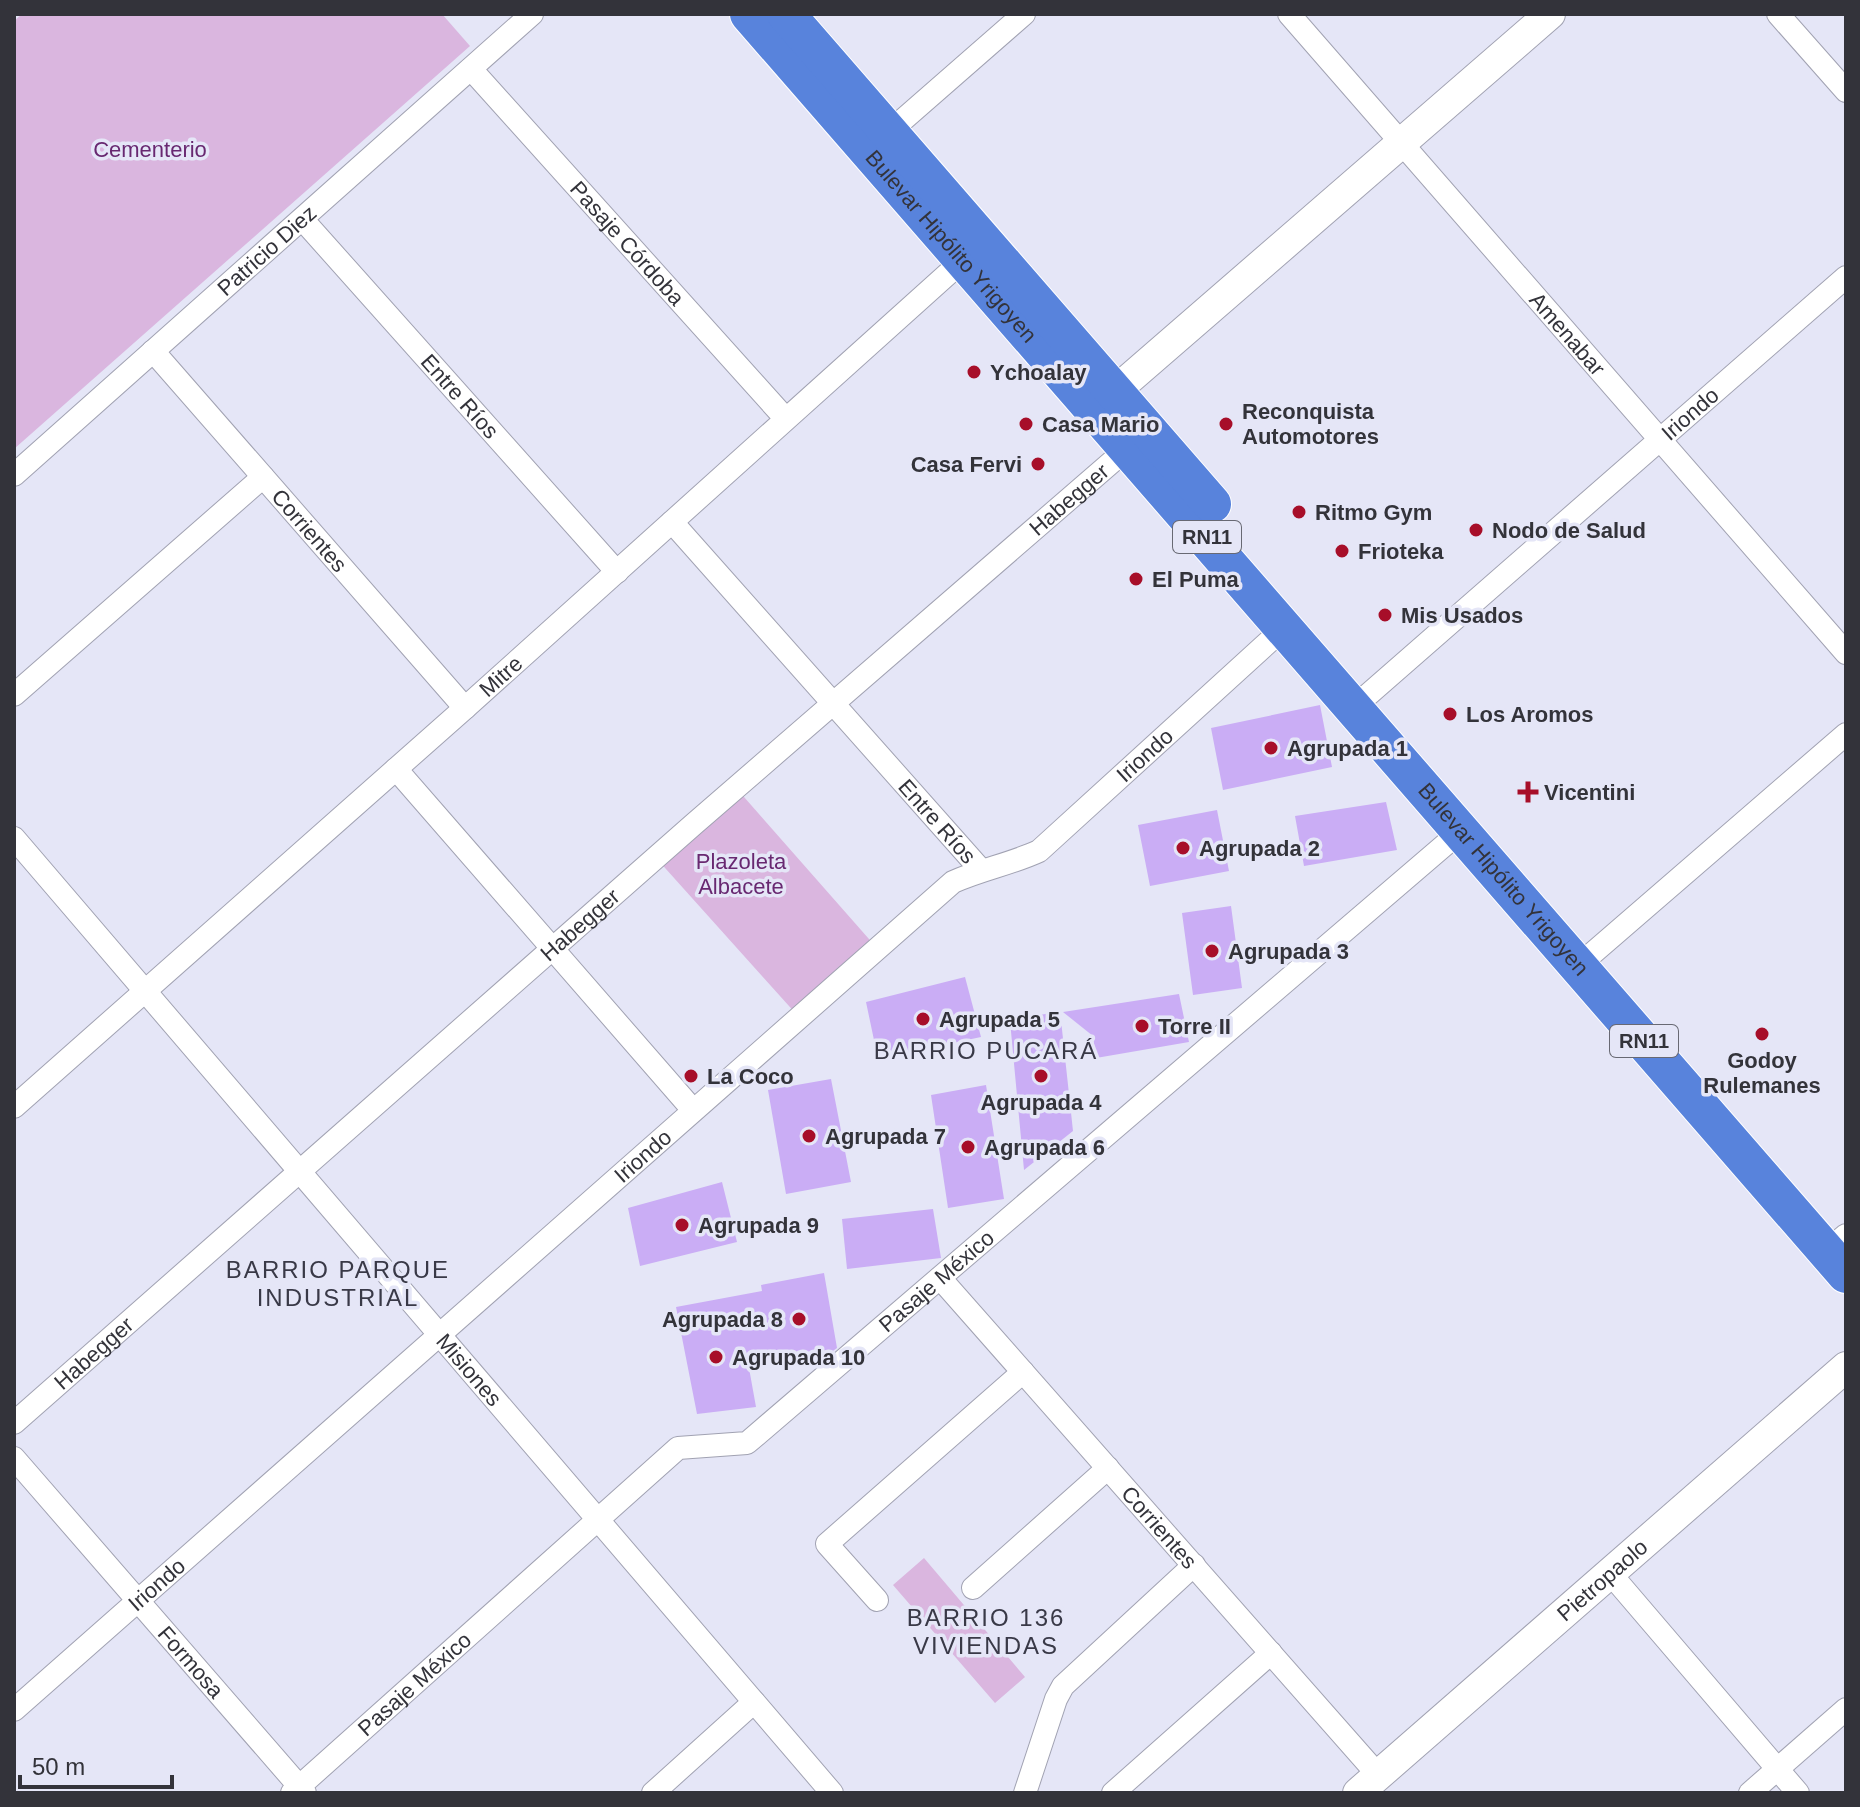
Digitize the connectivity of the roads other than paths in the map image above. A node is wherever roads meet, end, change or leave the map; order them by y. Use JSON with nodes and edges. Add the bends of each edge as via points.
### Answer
{"nodes":[{"id":1,"x":749,"y":14,"type":"edge"},
{"id":2,"x":786,"y":14,"type":"edge"},
{"id":3,"x":1024,"y":14,"type":"edge"},
{"id":4,"x":1289,"y":14,"type":"edge"},
{"id":5,"x":1550,"y":14,"type":"edge"},
{"id":6,"x":1778,"y":14,"type":"edge"},
{"id":7,"x":523,"y":18,"type":"edge"},
{"id":8,"x":471,"y":69,"type":"junction"},
{"id":9,"x":1846,"y":91,"type":"edge"},
{"id":10,"x":878,"y":141,"type":"junction"},
{"id":11,"x":1401,"y":143,"type":"junction"},
{"id":12,"x":303,"y":220,"type":"junction"},
{"id":13,"x":974,"y":251,"type":"junction"},
{"id":14,"x":1846,"y":277,"type":"edge"},
{"id":15,"x":153,"y":351,"type":"junction"},
{"id":16,"x":1104,"y":401,"type":"junction"},
{"id":17,"x":785,"y":418,"type":"junction"},
{"id":18,"x":1138,"y":440,"type":"junction"},
{"id":19,"x":1660,"y":440,"type":"junction"},
{"id":20,"x":14,"y":475,"type":"edge"},
{"id":21,"x":263,"y":477,"type":"junction"},
{"id":22,"x":672,"y":522,"type":"junction"},
{"id":23,"x":617,"y":572,"type":"junction"},
{"id":24,"x":1286,"y":626,"type":"junction"},
{"id":25,"x":1846,"y":653,"type":"edge"},
{"id":26,"x":14,"y":695,"type":"edge"},
{"id":27,"x":1364,"y":698,"type":"junction"},
{"id":28,"x":834,"y":705,"type":"junction"},
{"id":29,"x":465,"y":708,"type":"junction"},
{"id":30,"x":1846,"y":734,"type":"edge"},
{"id":31,"x":396,"y":769,"type":"junction"},
{"id":32,"x":1461,"y":831,"type":"junction"},
{"id":33,"x":14,"y":838,"type":"edge"},
{"id":34,"x":981,"y":870,"type":"junction"},
{"id":35,"x":552,"y":948,"type":"junction"},
{"id":36,"x":1588,"y":957,"type":"junction"},
{"id":37,"x":145,"y":991,"type":"junction"},
{"id":38,"x":14,"y":1107,"type":"edge"},
{"id":39,"x":693,"y":1110,"type":"junction"},
{"id":40,"x":299,"y":1171,"type":"junction"},
{"id":41,"x":1841,"y":1248,"type":"edge"},
{"id":42,"x":940,"y":1278,"type":"junction"},
{"id":43,"x":439,"y":1335,"type":"junction"},
{"id":44,"x":1846,"y":1367,"type":"edge"},
{"id":45,"x":1023,"y":1372,"type":"junction"},
{"id":46,"x":14,"y":1423,"type":"edge"},
{"id":47,"x":14,"y":1458,"type":"edge"},
{"id":48,"x":1108,"y":1468,"type":"junction"},
{"id":49,"x":598,"y":1520,"type":"junction"},
{"id":50,"x":1194,"y":1565,"type":"junction"},
{"id":51,"x":1609,"y":1572,"type":"junction"},
{"id":52,"x":973,"y":1588,"type":"dead end"},
{"id":53,"x":877,"y":1600,"type":"dead end"},
{"id":54,"x":139,"y":1602,"type":"junction"},
{"id":55,"x":1271,"y":1653,"type":"junction"},
{"id":56,"x":754,"y":1702,"type":"junction"},
{"id":57,"x":1846,"y":1709,"type":"edge"},
{"id":58,"x":14,"y":1710,"type":"edge"},
{"id":59,"x":1777,"y":1769,"type":"junction"},
{"id":60,"x":1368,"y":1784,"type":"edge"},
{"id":61,"x":299,"y":1791,"type":"edge"},
{"id":62,"x":653,"y":1793,"type":"edge"},
{"id":63,"x":832,"y":1793,"type":"edge"},
{"id":64,"x":1025,"y":1793,"type":"edge"},
{"id":65,"x":1113,"y":1793,"type":"edge"},
{"id":66,"x":1750,"y":1793,"type":"edge"},
{"id":67,"x":1798,"y":1793,"type":"edge"}],
"edges":[{"from":1,"to":10,"type":"highway","name":"Bulevar Hipólito Yrigoyen","number":"RN11"},
{"from":2,"to":10,"type":"highway","name":"Bulevar Hipólito Yrigoyen","number":"RN11"},
{"from":3,"to":10,"type":"street"},
{"from":4,"to":11,"type":"street","name":"Amenabar"},
{"from":5,"to":11,"type":"street"},
{"from":6,"to":9,"type":"street"},
{"from":7,"to":8,"type":"street","name":"Patricio Diez"},
{"from":8,"to":12,"type":"street","name":"Patricio Diez"},
{"from":8,"to":17,"type":"street","name":"Pasaje Córdoba"},
{"from":10,"to":13,"type":"highway","name":"Bulevar Hipólito Yrigoyen","number":"RN11"},
{"from":11,"to":16,"type":"street"},
{"from":11,"to":19,"type":"street","name":"Amenabar"},
{"from":12,"to":15,"type":"street","name":"Patricio Diez"},
{"from":12,"to":23,"type":"street","name":"Entre Ríos"},
{"from":13,"to":16,"type":"highway","name":"Bulevar Hipólito Yrigoyen","number":"RN11"},
{"from":13,"to":17,"type":"street","name":"Mitre"},
{"from":14,"to":19,"type":"street","name":"Iriondo"},
{"from":15,"to":20,"type":"street","name":"Patricio Diez"},
{"from":15,"to":21,"type":"street","name":"Corrientes"},
{"from":16,"to":18,"type":"highway","name":"Bulevar Hipólito Yrigoyen","number":"RN11"},
{"from":17,"to":22,"type":"street","name":"Mitre"},
{"from":18,"to":24,"type":"highway","name":"Bulevar Hipólito Yrigoyen","number":"RN11"},
{"from":18,"to":27,"type":"highway","name":"Bulevar Hipólito Yrigoyen","number":"RN11"},
{"from":18,"to":28,"type":"street","name":"Habegger"},
{"from":19,"to":25,"type":"street","name":"Amenabar"},
{"from":19,"to":27,"type":"street","name":"Iriondo"},
{"from":21,"to":26,"type":"street"},
{"from":21,"to":29,"type":"street","name":"Corrientes"},
{"from":22,"to":23,"type":"street","name":"Mitre"},
{"from":22,"to":28,"type":"street","name":"Entre Ríos"},
{"from":23,"to":29,"type":"street","name":"Mitre"},
{"from":24,"to":27,"type":"highway","name":"Bulevar Hipólito Yrigoyen","number":"RN11"},
{"from":24,"to":34,"type":"street","name":"Iriondo","via":[[1039,851]]},
{"from":27,"to":32,"type":"highway","name":"Bulevar Hipólito Yrigoyen","number":"RN11"},
{"from":27,"to":36,"type":"highway","name":"Bulevar Hipólito Yrigoyen","number":"RN11"},
{"from":28,"to":34,"type":"street","name":"Entre Ríos"},
{"from":28,"to":35,"type":"street","name":"Habegger"},
{"from":29,"to":31,"type":"street","name":"Mitre"},
{"from":30,"to":36,"type":"street"},
{"from":31,"to":35,"type":"street"},
{"from":31,"to":37,"type":"street","name":"Mitre"},
{"from":32,"to":36,"type":"highway","name":"Bulevar Hipólito Yrigoyen","number":"RN11"},
{"from":32,"to":42,"type":"street","name":"Pasaje México"},
{"from":33,"to":37,"type":"street","name":"Misiones"},
{"from":34,"to":39,"type":"street","name":"Iriondo","via":[[953,882]]},
{"from":35,"to":39,"type":"street"},
{"from":35,"to":40,"type":"street","name":"Habegger"},
{"from":36,"to":41,"type":"highway","name":"Bulevar Hipólito Yrigoyen","number":"RN11"},
{"from":37,"to":38,"type":"street","name":"Mitre"},
{"from":37,"to":40,"type":"street","name":"Misiones"},
{"from":39,"to":43,"type":"street","name":"Iriondo"},
{"from":40,"to":43,"type":"street","name":"Misiones"},
{"from":40,"to":46,"type":"street","name":"Habegger"},
{"from":42,"to":45,"type":"street","name":"Corrientes"},
{"from":42,"to":49,"type":"street","name":"Pasaje México","via":[[747,1443],[678,1448]]},
{"from":43,"to":49,"type":"street","name":"Misiones"},
{"from":43,"to":54,"type":"street","name":"Iriondo"},
{"from":44,"to":51,"type":"street","name":"Pietropaolo"},
{"from":45,"to":48,"type":"street","name":"Corrientes"},
{"from":45,"to":53,"type":"street","via":[[827,1544]]},
{"from":47,"to":54,"type":"street","name":"Formosa"},
{"from":48,"to":50,"type":"street","name":"Corrientes"},
{"from":48,"to":52,"type":"street"},
{"from":49,"to":56,"type":"street","name":"Misiones"},
{"from":49,"to":61,"type":"street","name":"Pasaje México"},
{"from":50,"to":55,"type":"street","name":"Corrientes"},
{"from":50,"to":64,"type":"street","via":[[1063,1686]]},
{"from":51,"to":59,"type":"street"},
{"from":51,"to":60,"type":"street","name":"Pietropaolo"},
{"from":54,"to":58,"type":"street","name":"Iriondo"},
{"from":54,"to":61,"type":"street","name":"Formosa"},
{"from":55,"to":60,"type":"street","name":"Corrientes"},
{"from":55,"to":65,"type":"street"},
{"from":56,"to":62,"type":"street"},
{"from":56,"to":63,"type":"street","name":"Misiones"},
{"from":57,"to":59,"type":"street"},
{"from":59,"to":66,"type":"street"},
{"from":59,"to":67,"type":"street"}]}
